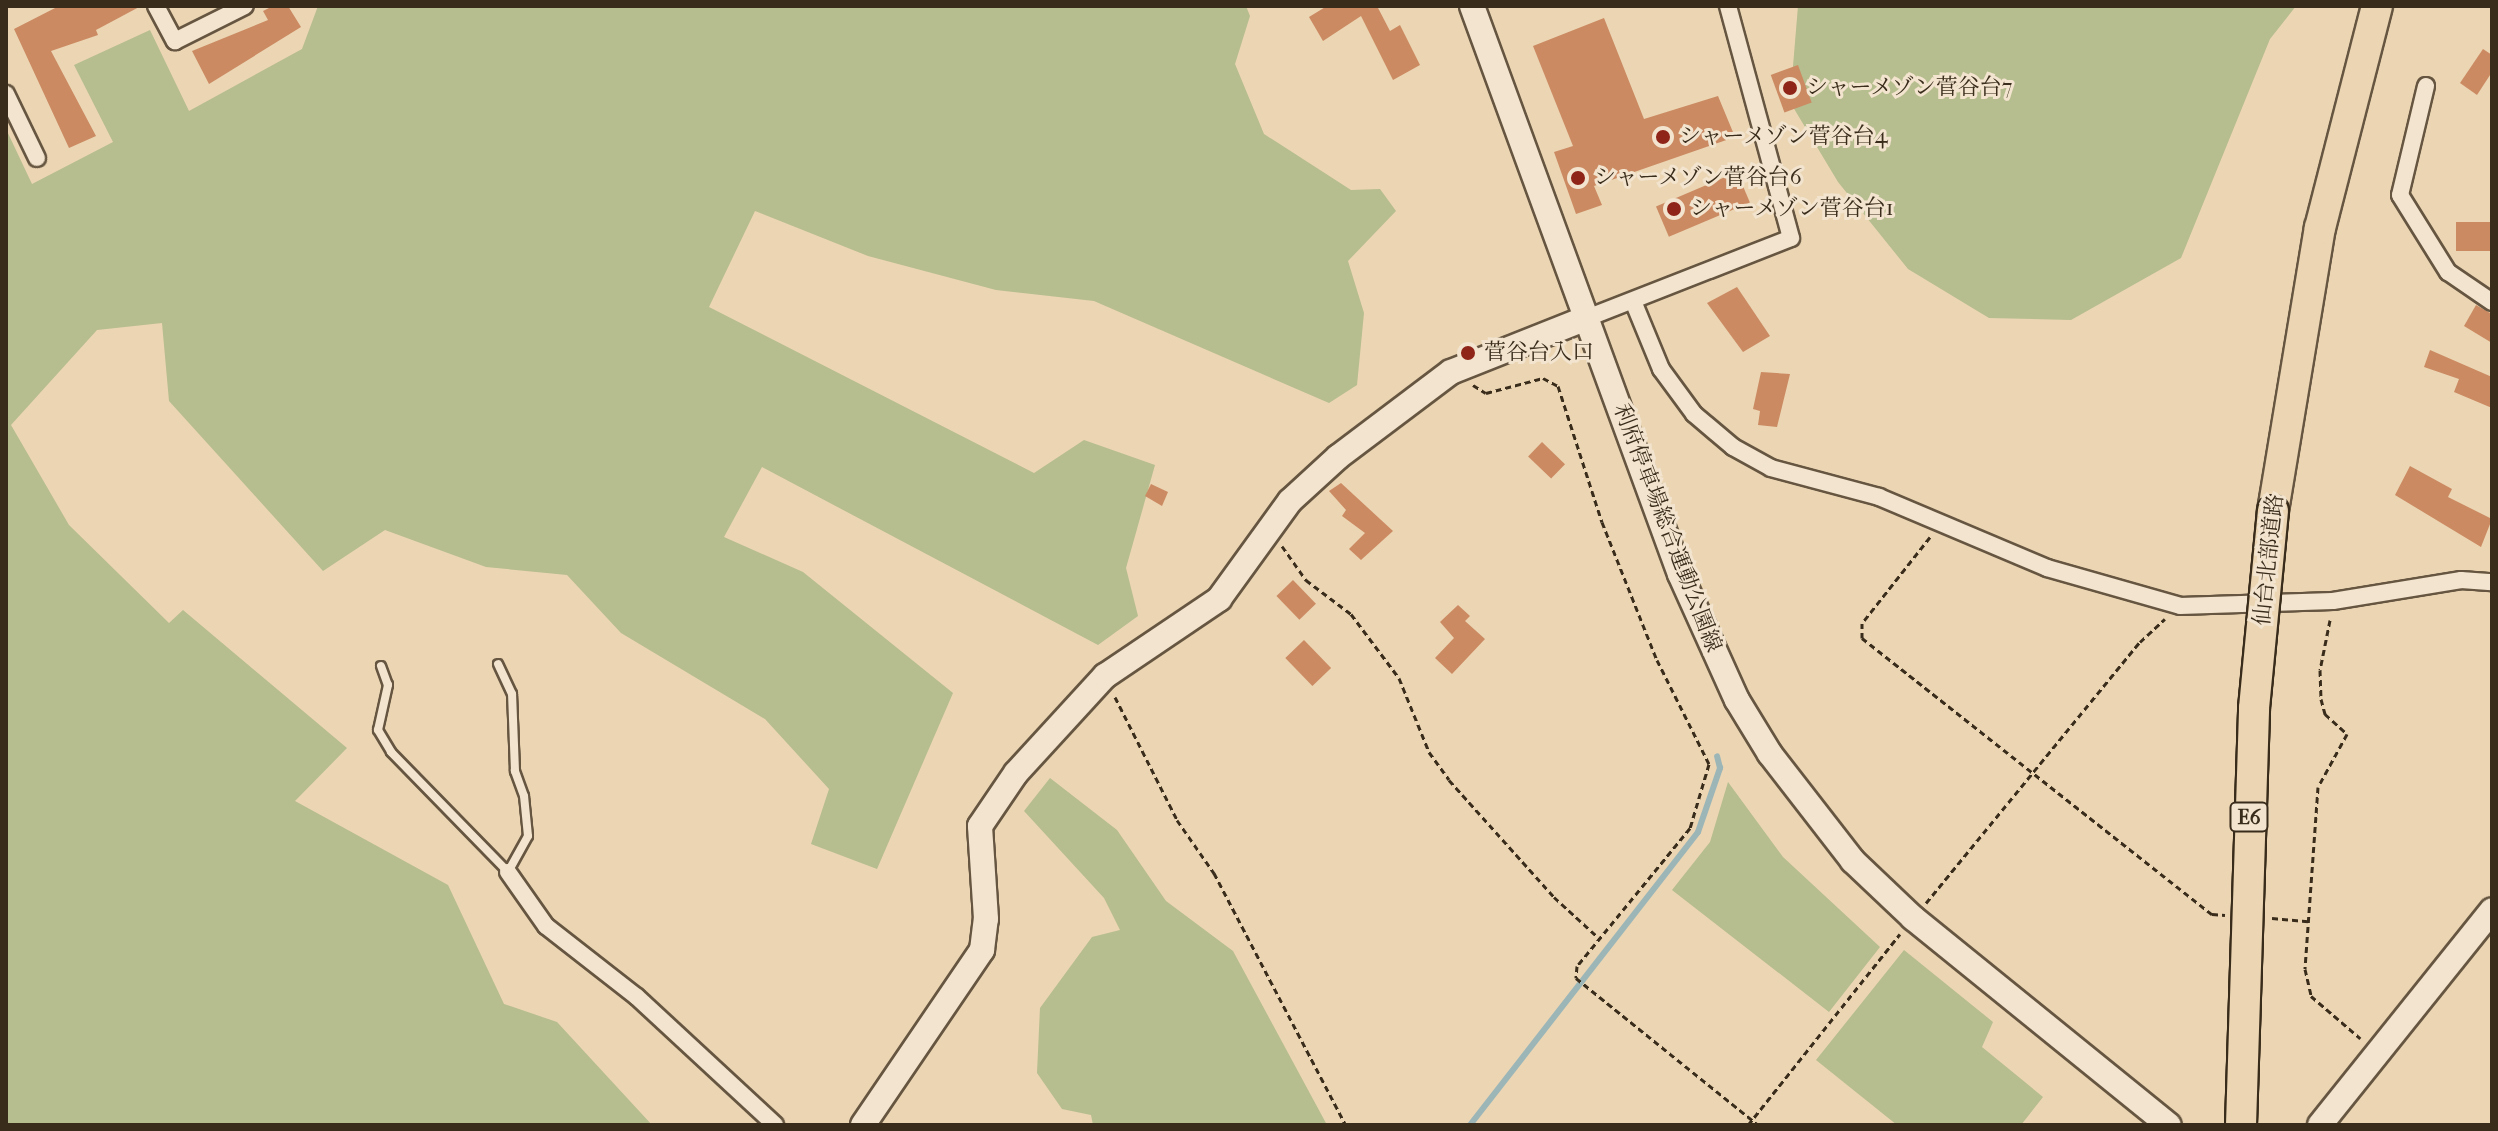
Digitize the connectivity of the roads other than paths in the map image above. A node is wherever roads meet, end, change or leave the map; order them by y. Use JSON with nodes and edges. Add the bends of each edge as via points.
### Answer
{"nodes":[{"id":1,"x":156,"y":6,"type":"edge"},
{"id":2,"x":245,"y":6,"type":"edge"},
{"id":3,"x":1472,"y":6,"type":"edge"},
{"id":4,"x":1728,"y":6,"type":"edge"},
{"id":5,"x":2377,"y":6,"type":"edge"},
{"id":6,"x":2426,"y":86,"type":"dead end"},
{"id":7,"x":6,"y":94,"type":"edge"},
{"id":8,"x":37,"y":158,"type":"dead end"},
{"id":9,"x":1633,"y":301,"type":"junction"},
{"id":10,"x":2492,"y":302,"type":"edge"},
{"id":11,"x":1587,"y":318,"type":"junction"},
{"id":12,"x":2492,"y":582,"type":"edge"},
{"id":13,"x":498,"y":664,"type":"dead end"},
{"id":14,"x":381,"y":666,"type":"dead end"},
{"id":15,"x":508,"y":872,"type":"junction"},
{"id":16,"x":2492,"y":910,"type":"edge"},
{"id":17,"x":775,"y":1125,"type":"edge"},
{"id":18,"x":863,"y":1125,"type":"edge"},
{"id":19,"x":2169,"y":1125,"type":"edge"},
{"id":20,"x":2241,"y":1125,"type":"edge"},
{"id":21,"x":2320,"y":1125,"type":"edge"}],
"edges":[{"from":1,"to":2,"type":"street","via":[[175,41]]},
{"from":3,"to":11,"type":"street","name":"利府停車場総合運動公園線"},
{"from":4,"to":9,"type":"street","via":[[1791,238]]},
{"from":5,"to":20,"type":"highway","name":"仙台北部道路","number":"E6","bridge":true,"via":[[2320,228],[2273,511],[2254,708]]},
{"from":6,"to":10,"type":"street","via":[[2400,195],[2448,272]]},
{"from":7,"to":8,"type":"street"},
{"from":9,"to":11,"type":"street"},
{"from":9,"to":12,"type":"street","via":[[1661,369],[1694,414],[1733,447],[1771,468],[1879,497],[2047,568],[2180,606],[2333,601],[2461,580]]},
{"from":11,"to":18,"type":"street","via":[[1451,372],[1338,457],[1290,501],[1219,599],[1105,676],[987,810],[977,840],[986,919],[982,950]]},
{"from":11,"to":19,"type":"street","name":"利府停車場総合運動公園線","via":[[1680,574],[1737,700],[1812,812],[1913,918]]},
{"from":13,"to":15,"type":"lane","via":[[512,694],[515,771],[528,836]]},
{"from":14,"to":15,"type":"lane","via":[[388,685],[378,730],[391,752]]},
{"from":15,"to":17,"type":"street","via":[[546,926],[637,997]]},
{"from":16,"to":21,"type":"street"}]}
